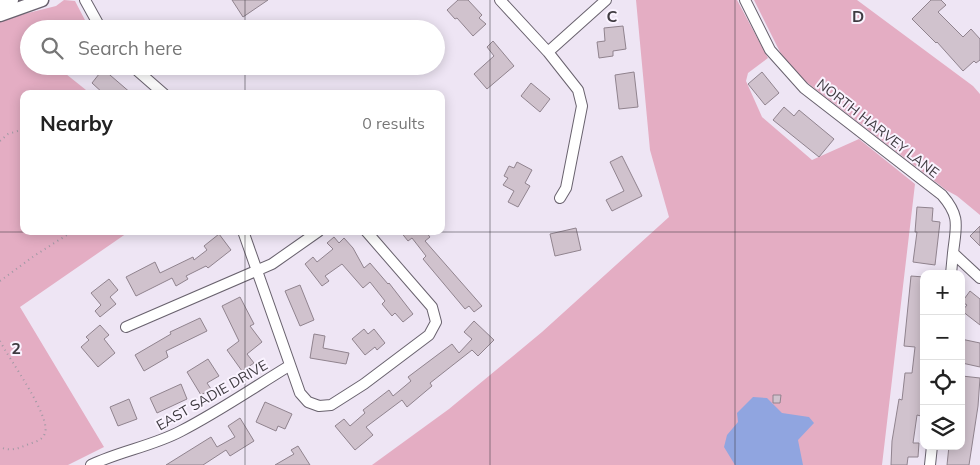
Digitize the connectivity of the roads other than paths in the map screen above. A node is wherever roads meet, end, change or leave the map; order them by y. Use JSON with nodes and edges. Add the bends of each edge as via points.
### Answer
{"nodes":[{"id":1,"x":12,"y":0,"type":"edge"},
{"id":2,"x":42,"y":0,"type":"edge"},
{"id":3,"x":85,"y":0,"type":"edge"},
{"id":4,"x":500,"y":0,"type":"edge"},
{"id":5,"x":606,"y":0,"type":"edge"},
{"id":6,"x":744,"y":0,"type":"edge"},
{"id":7,"x":0,"y":4,"type":"edge"},
{"id":8,"x":0,"y":15,"type":"edge"},
{"id":9,"x":96,"y":20,"type":"edge"},
{"id":10,"x":548,"y":52,"type":"junction"},
{"id":11,"x":142,"y":75,"type":"edge"},
{"id":12,"x":159,"y":90,"type":"edge"},
{"id":13,"x":560,"y":198,"type":"dead end"},
{"id":14,"x":244,"y":235,"type":"edge"},
{"id":15,"x":313,"y":235,"type":"edge"},
{"id":16,"x":369,"y":235,"type":"edge"},
{"id":17,"x":953,"y":253,"type":"junction"},
{"id":18,"x":257,"y":270,"type":"junction"},
{"id":19,"x":951,"y":270,"type":"edge"},
{"id":20,"x":980,"y":278,"type":"edge"},
{"id":21,"x":126,"y":327,"type":"dead end"},
{"id":22,"x":289,"y":366,"type":"junction"},
{"id":23,"x":932,"y":450,"type":"edge"},
{"id":24,"x":92,"y":465,"type":"edge"},
{"id":25,"x":930,"y":465,"type":"edge"}],
"edges":[{"from":1,"to":7,"type":"street"},
{"from":2,"to":8,"type":"street"},
{"from":3,"to":9,"type":"street"},
{"from":4,"to":10,"type":"street"},
{"from":5,"to":10,"type":"street"},
{"from":6,"to":17,"type":"street","name":"NORTH HARVEY LANE","via":[[770,50],[804,88],[942,195],[952,207],[956,222]]},
{"from":10,"to":13,"type":"street","via":[[578,90],[582,106],[566,188]]},
{"from":11,"to":12,"type":"street"},
{"from":14,"to":18,"type":"street"},
{"from":15,"to":18,"type":"street","via":[[272,264]]},
{"from":16,"to":22,"type":"street","via":[[432,307],[436,322],[429,335],[332,405],[319,406],[308,402],[300,393]]},
{"from":17,"to":19,"type":"street","name":"NORTH HARVEY LANE"},
{"from":17,"to":20,"type":"street"},
{"from":18,"to":21,"type":"street"},
{"from":18,"to":22,"type":"street"},
{"from":22,"to":24,"type":"street","name":"EAST SADIE DRIVE","via":[[181,431]]},
{"from":23,"to":25,"type":"street"}]}
